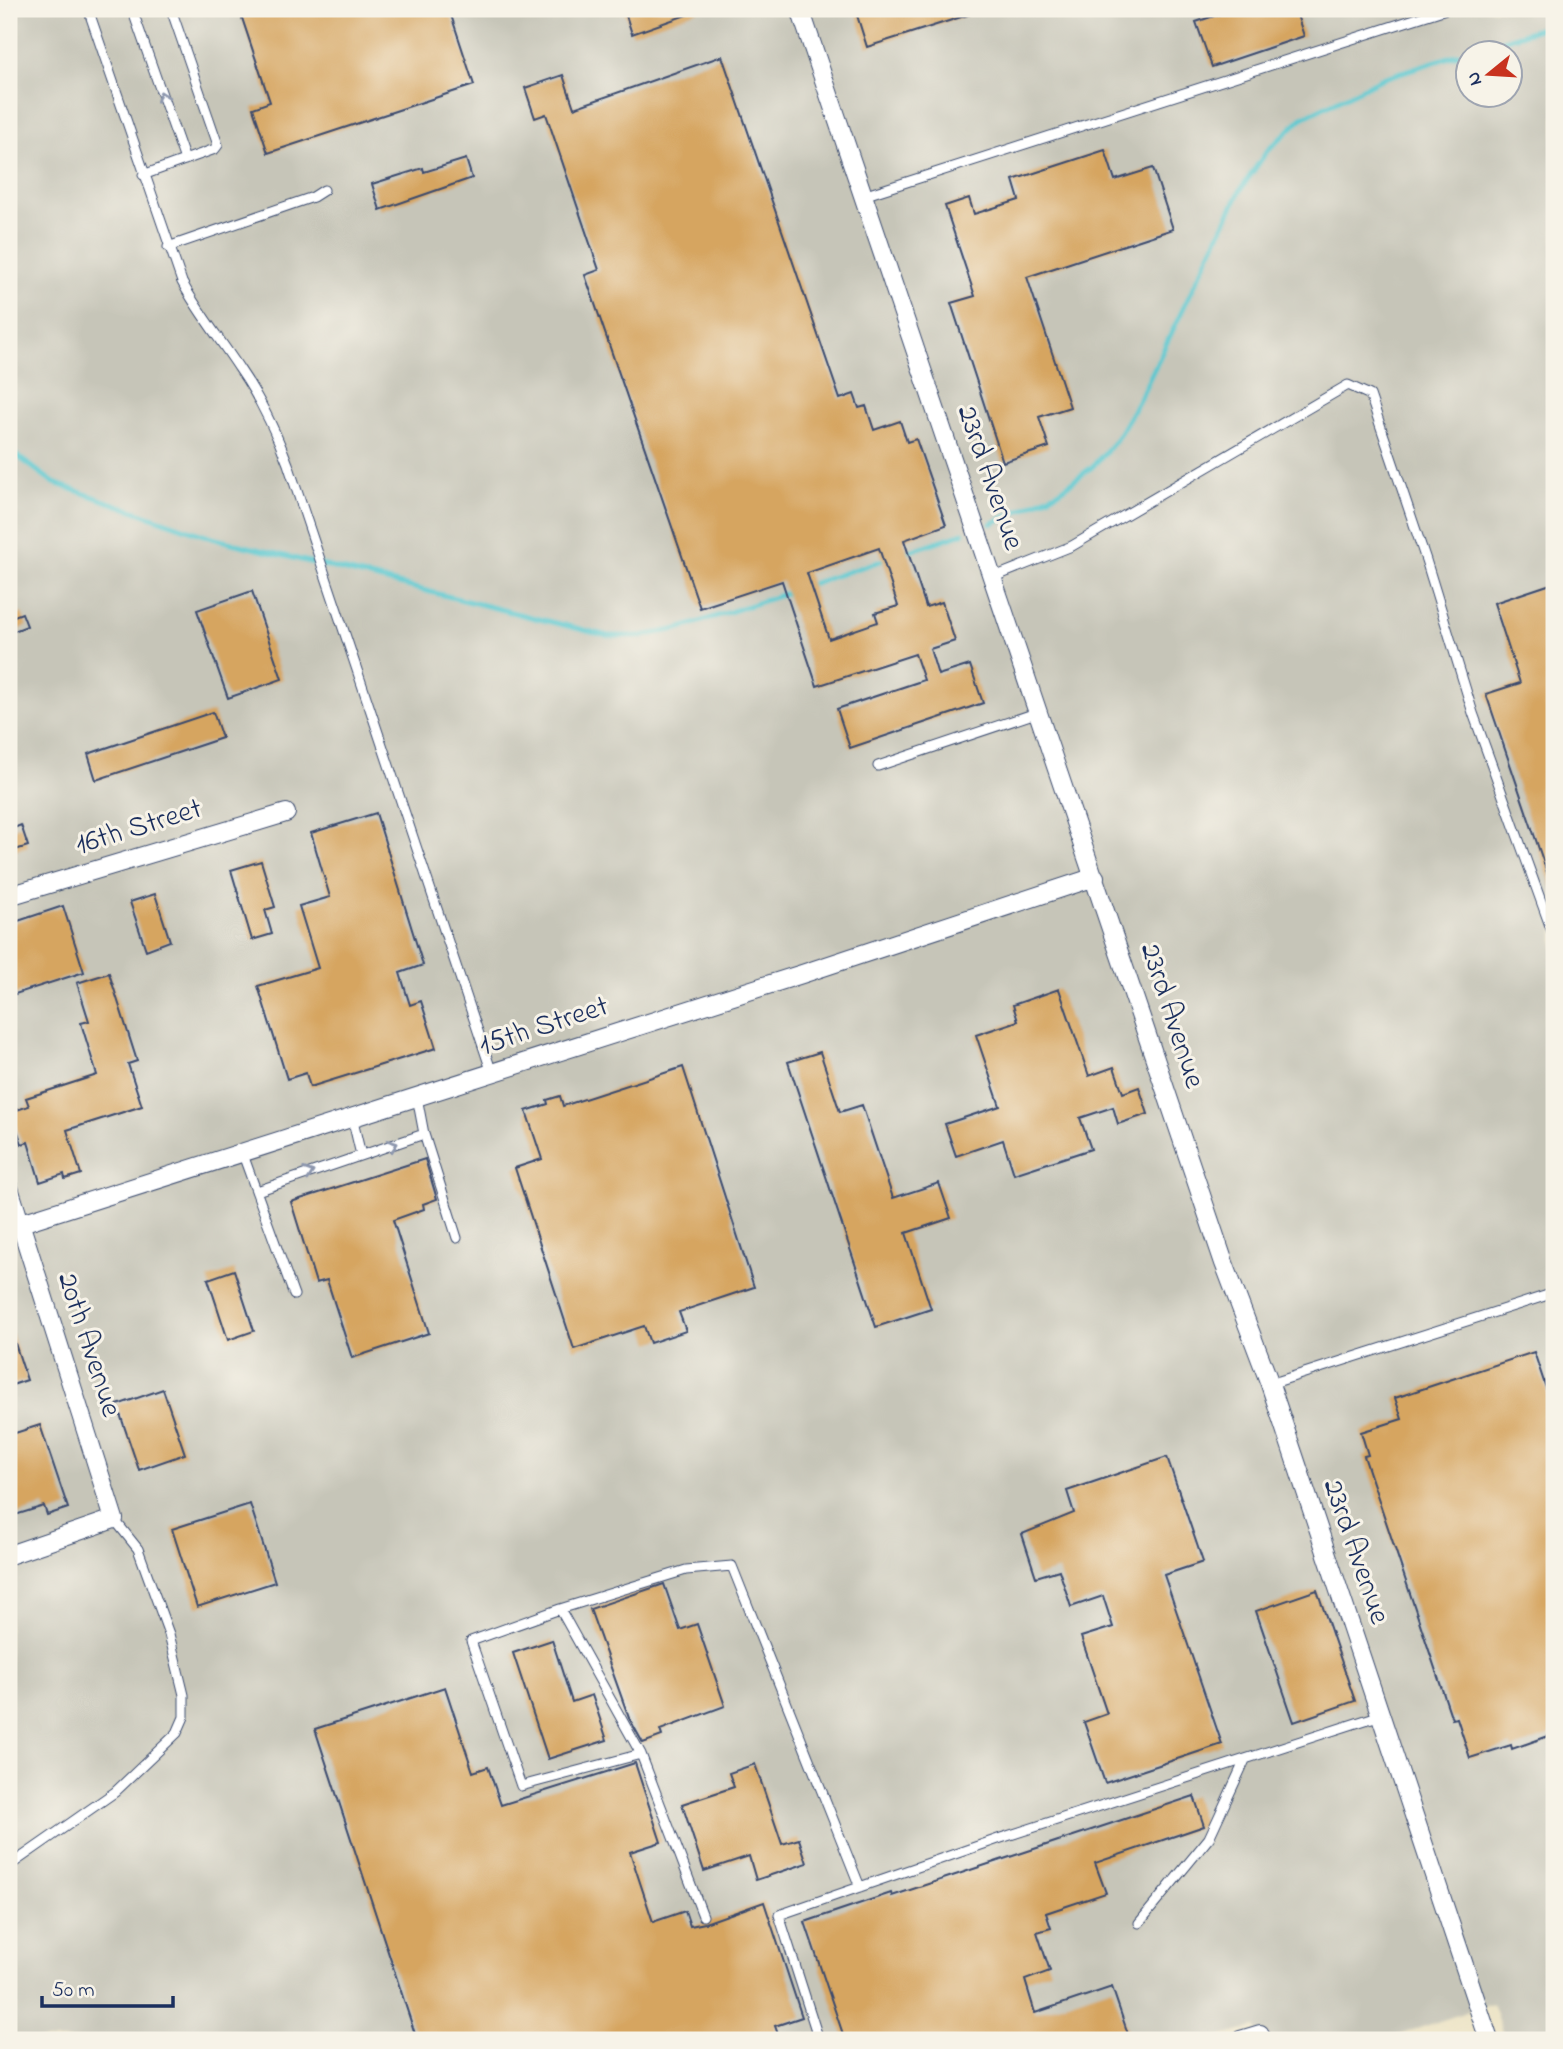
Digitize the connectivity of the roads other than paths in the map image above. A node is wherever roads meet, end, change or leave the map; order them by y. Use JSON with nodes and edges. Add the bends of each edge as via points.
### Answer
{"nodes":[{"id":1,"x":88,"y":9,"type":"edge"},
{"id":2,"x":132,"y":9,"type":"edge"},
{"id":3,"x":171,"y":9,"type":"edge"},
{"id":4,"x":800,"y":9,"type":"edge"},
{"id":5,"x":1446,"y":9,"type":"edge"},
{"id":6,"x":185,"y":160,"type":"junction"},
{"id":7,"x":144,"y":175,"type":"junction"},
{"id":8,"x":324,"y":190,"type":"dead end"},
{"id":9,"x":863,"y":196,"type":"junction"},
{"id":10,"x":168,"y":247,"type":"junction"},
{"id":11,"x":994,"y":577,"type":"junction"},
{"id":12,"x":1039,"y":712,"type":"junction"},
{"id":13,"x":878,"y":766,"type":"dead end"},
{"id":14,"x":286,"y":813,"type":"dead end"},
{"id":15,"x":1095,"y":877,"type":"junction"},
{"id":16,"x":9,"y":896,"type":"edge"},
{"id":17,"x":1554,"y":937,"type":"edge"},
{"id":18,"x":492,"y":1073,"type":"junction"},
{"id":19,"x":417,"y":1097,"type":"junction"},
{"id":20,"x":352,"y":1117,"type":"junction"},
{"id":21,"x":424,"y":1134,"type":"junction"},
{"id":22,"x":242,"y":1152,"type":"junction"},
{"id":23,"x":361,"y":1155,"type":"junction"},
{"id":24,"x":9,"y":1188,"type":"edge"},
{"id":25,"x":257,"y":1191,"type":"junction"},
{"id":26,"x":15,"y":1225,"type":"edge"},
{"id":27,"x":457,"y":1238,"type":"dead end"},
{"id":28,"x":1554,"y":1293,"type":"edge"},
{"id":29,"x":294,"y":1295,"type":"dead end"},
{"id":30,"x":1270,"y":1384,"type":"junction"},
{"id":31,"x":114,"y":1519,"type":"junction"},
{"id":32,"x":9,"y":1555,"type":"edge"},
{"id":33,"x":560,"y":1609,"type":"junction"},
{"id":34,"x":1381,"y":1715,"type":"junction"},
{"id":35,"x":641,"y":1755,"type":"junction"},
{"id":36,"x":1245,"y":1760,"type":"junction"},
{"id":37,"x":9,"y":1866,"type":"edge"},
{"id":38,"x":860,"y":1887,"type":"junction"},
{"id":39,"x":702,"y":1916,"type":"dead end"},
{"id":40,"x":1139,"y":1923,"type":"dead end"},
{"id":41,"x":1261,"y":2037,"type":"edge"},
{"id":42,"x":820,"y":2040,"type":"edge"},
{"id":43,"x":1240,"y":2040,"type":"edge"},
{"id":44,"x":1489,"y":2040,"type":"edge"}],
"edges":[{"from":1,"to":7,"type":"lane"},
{"from":6,"to":2,"type":"lane","one_way":true},
{"from":3,"to":6,"type":"lane","via":[[218,145]]},
{"from":4,"to":9,"type":"street","name":"23rd Avenue"},
{"from":5,"to":9,"type":"lane"},
{"from":6,"to":7,"type":"lane"},
{"from":7,"to":10,"type":"lane"},
{"from":8,"to":10,"type":"lane"},
{"from":9,"to":11,"type":"street","name":"23rd Avenue"},
{"from":10,"to":18,"type":"lane","via":[[195,307],[239,366],[274,429]]},
{"from":11,"to":12,"type":"street","name":"23rd Avenue"},
{"from":11,"to":17,"type":"lane","via":[[1072,546],[1348,385],[1370,395],[1473,713]]},
{"from":12,"to":13,"type":"lane"},
{"from":12,"to":15,"type":"street","name":"23rd Avenue"},
{"from":14,"to":16,"type":"street","name":"16th Street"},
{"from":15,"to":18,"type":"street","name":"15th Street"},
{"from":15,"to":30,"type":"street","name":"23rd Avenue","via":[[1224,1263]]},
{"from":18,"to":19,"type":"street","name":"15th Street"},
{"from":19,"to":20,"type":"street","name":"15th Street"},
{"from":19,"to":21,"type":"lane"},
{"from":20,"to":22,"type":"street","name":"15th Street"},
{"from":20,"to":23,"type":"lane"},
{"from":23,"to":21,"type":"lane","one_way":true},
{"from":21,"to":27,"type":"lane"},
{"from":22,"to":25,"type":"lane"},
{"from":22,"to":26,"type":"street","name":"15th Street"},
{"from":25,"to":23,"type":"lane","one_way":true},
{"from":24,"to":26,"type":"street","name":"20th Avenue"},
{"from":25,"to":29,"type":"lane"},
{"from":26,"to":31,"type":"street","name":"20th Avenue"},
{"from":28,"to":30,"type":"lane"},
{"from":30,"to":34,"type":"street","name":"23rd Avenue"},
{"from":31,"to":32,"type":"street"},
{"from":31,"to":37,"type":"lane","via":[[138,1549],[169,1634],[184,1695],[184,1717],[177,1733],[116,1792]]},
{"from":33,"to":35,"type":"lane"},
{"from":33,"to":35,"type":"lane","via":[[471,1641],[521,1786]]},
{"from":33,"to":38,"type":"lane","via":[[686,1570],[732,1566]]},
{"from":34,"to":36,"type":"lane"},
{"from":34,"to":44,"type":"street","name":"23rd Avenue"},
{"from":35,"to":39,"type":"lane"},
{"from":36,"to":38,"type":"lane"},
{"from":36,"to":40,"type":"lane","via":[[1209,1838]]},
{"from":38,"to":42,"type":"lane","via":[[779,1915]]},
{"from":41,"to":43,"type":"street"}]}
